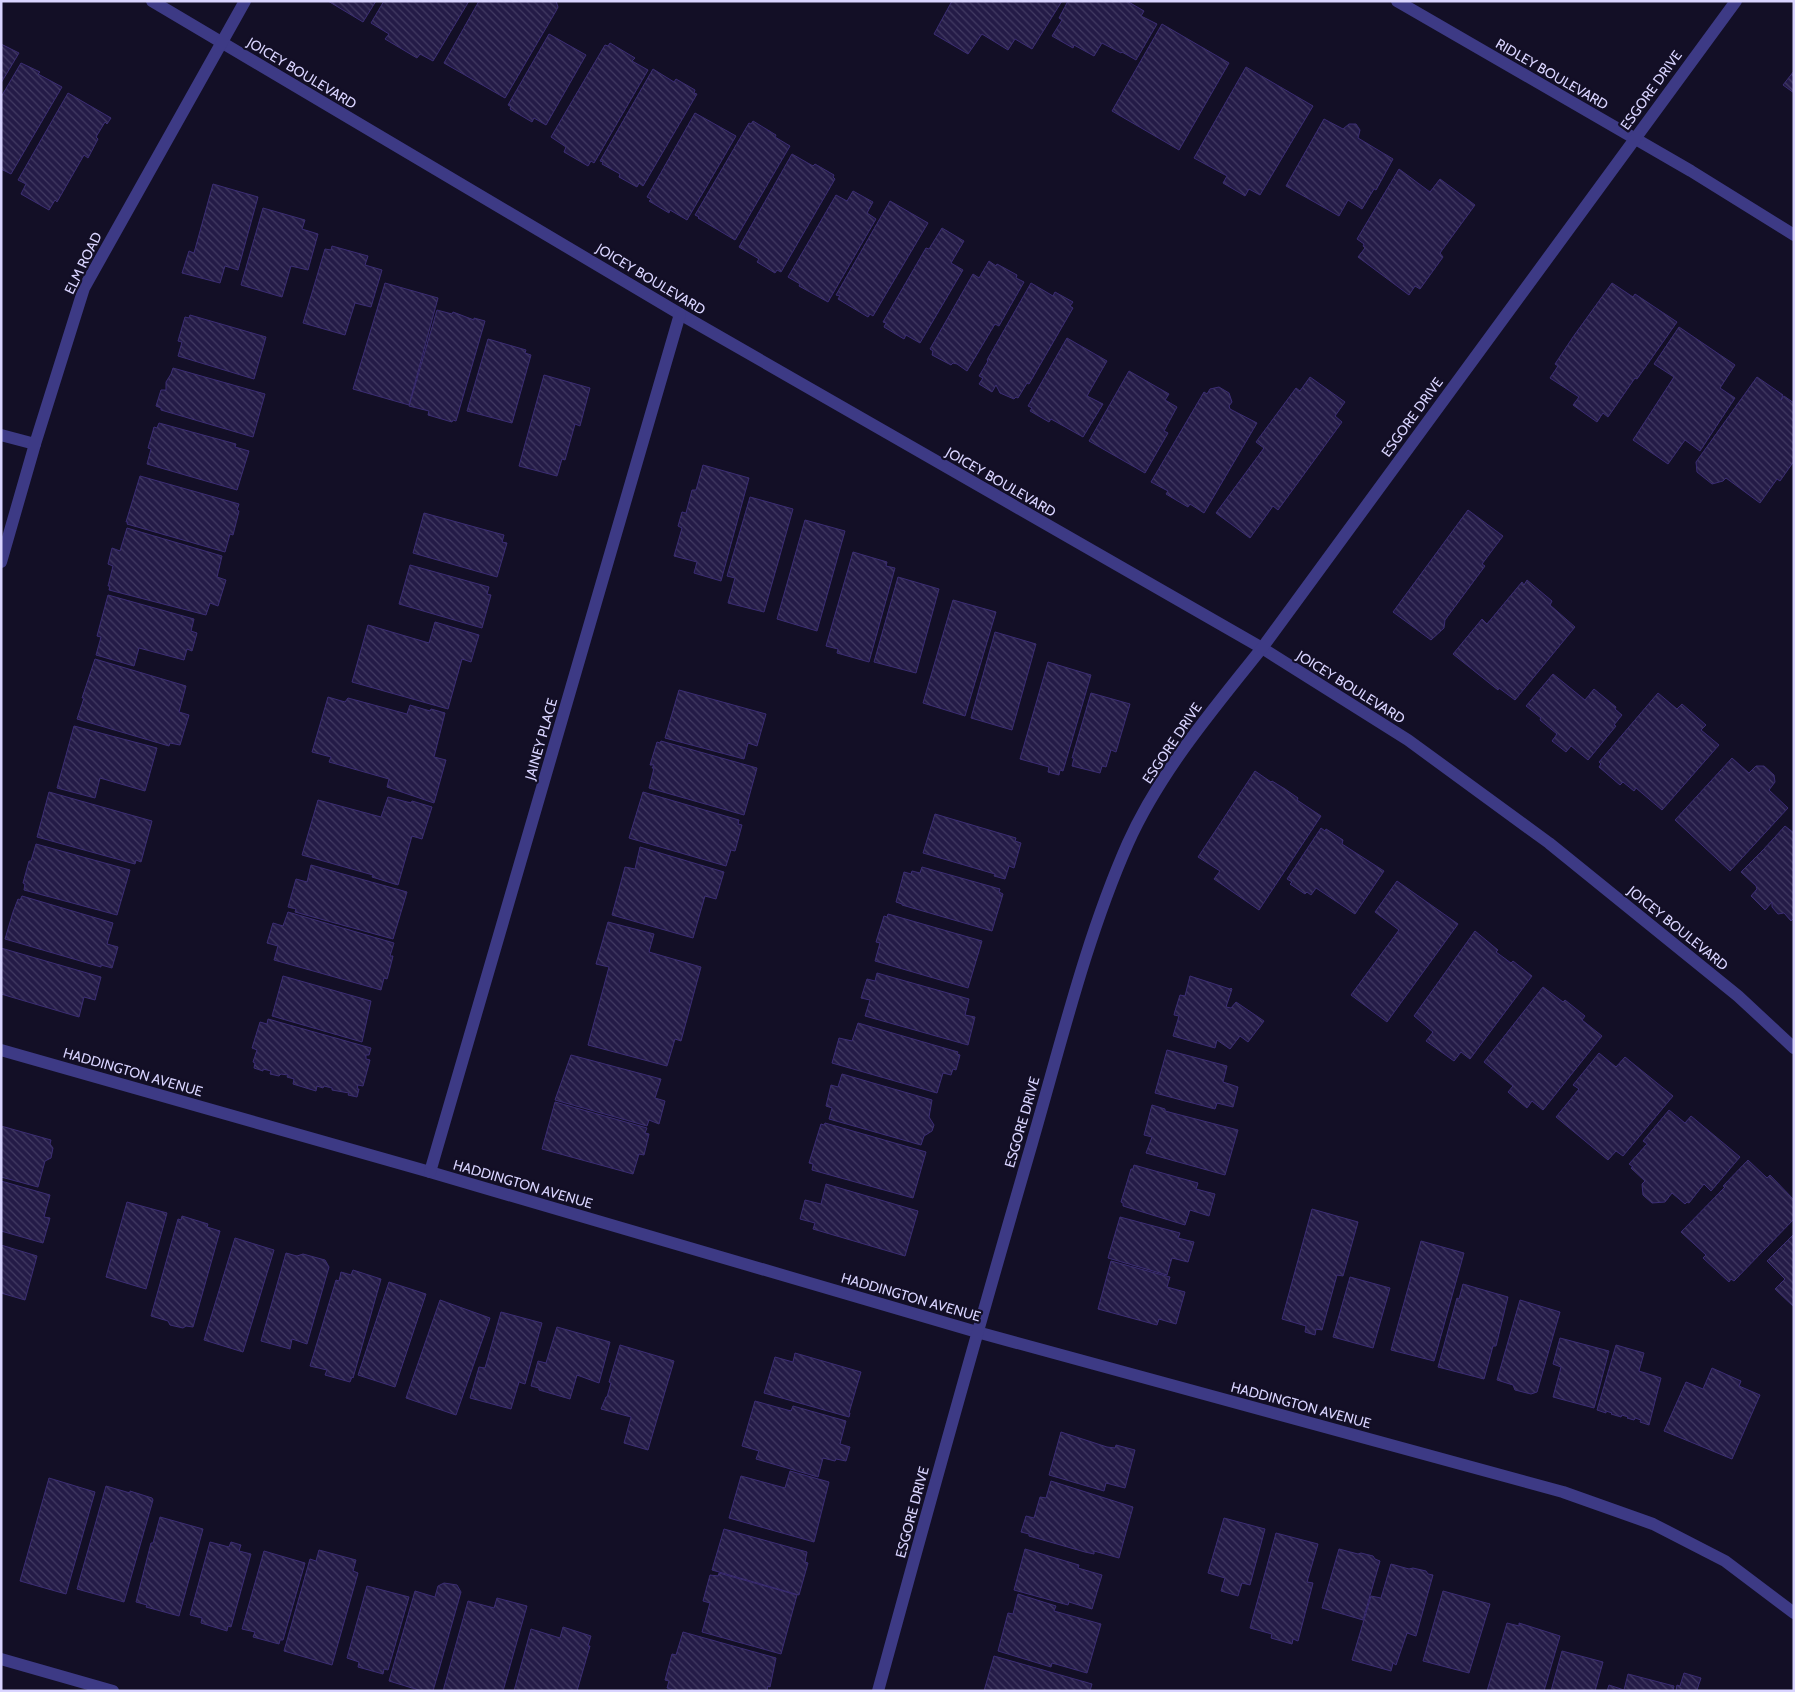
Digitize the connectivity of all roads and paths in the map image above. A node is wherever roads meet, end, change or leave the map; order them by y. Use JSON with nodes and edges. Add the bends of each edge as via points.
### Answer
{"nodes":[{"id":1,"x":152,"y":1,"type":"edge"},
{"id":2,"x":245,"y":1,"type":"edge"},
{"id":3,"x":1397,"y":1,"type":"edge"},
{"id":4,"x":1736,"y":1,"type":"edge"},
{"id":5,"x":222,"y":43,"type":"junction"},
{"id":6,"x":1634,"y":139,"type":"junction"},
{"id":7,"x":1794,"y":234,"type":"edge"},
{"id":8,"x":680,"y":314,"type":"junction"},
{"id":9,"x":1,"y":435,"type":"edge"},
{"id":10,"x":35,"y":444,"type":"junction"},
{"id":11,"x":1,"y":562,"type":"edge"},
{"id":12,"x":1262,"y":648,"type":"junction"},
{"id":13,"x":1794,"y":1048,"type":"edge"},
{"id":14,"x":1,"y":1050,"type":"edge"},
{"id":15,"x":430,"y":1172,"type":"junction"},
{"id":16,"x":976,"y":1332,"type":"junction"},
{"id":17,"x":1794,"y":1613,"type":"edge"},
{"id":18,"x":1,"y":1659,"type":"edge"},
{"id":19,"x":113,"y":1691,"type":"edge"},
{"id":20,"x":878,"y":1691,"type":"edge"}],
"edges":[{"from":1,"to":5,"type":"street","name":"JOICEY BOULEVARD"},
{"from":2,"to":5,"type":"street","name":"ELM ROAD"},
{"from":3,"to":6,"type":"street","name":"RIDLEY BOULEVARD"},
{"from":4,"to":6,"type":"street","name":"ESGORE DRIVE"},
{"from":5,"to":8,"type":"street","name":"JOICEY BOULEVARD"},
{"from":5,"to":10,"type":"street","name":"ELM ROAD","via":[[84,288]]},
{"from":6,"to":7,"type":"street","name":"RIDLEY BOULEVARD"},
{"from":6,"to":12,"type":"street","name":"ESGORE DRIVE"},
{"from":8,"to":12,"type":"street","name":"JOICEY BOULEVARD"},
{"from":8,"to":15,"type":"street","name":"JAINEY PLACE"},
{"from":9,"to":10,"type":"street"},
{"from":10,"to":11,"type":"street","name":"ELM ROAD"},
{"from":12,"to":13,"type":"street","name":"JOICEY BOULEVARD","via":[[1408,740],[1549,843],[1738,996]]},
{"from":12,"to":16,"type":"street","name":"ESGORE DRIVE","via":[[1167,773],[1129,842],[1094,930]]},
{"from":14,"to":15,"type":"street","name":"HADDINGTON AVENUE"},
{"from":15,"to":16,"type":"street","name":"HADDINGTON AVENUE"},
{"from":16,"to":17,"type":"street","name":"HADDINGTON AVENUE","via":[[1563,1492],[1653,1524],[1725,1561]]},
{"from":16,"to":20,"type":"street","name":"ESGORE DRIVE"},
{"from":18,"to":19,"type":"street"}]}
